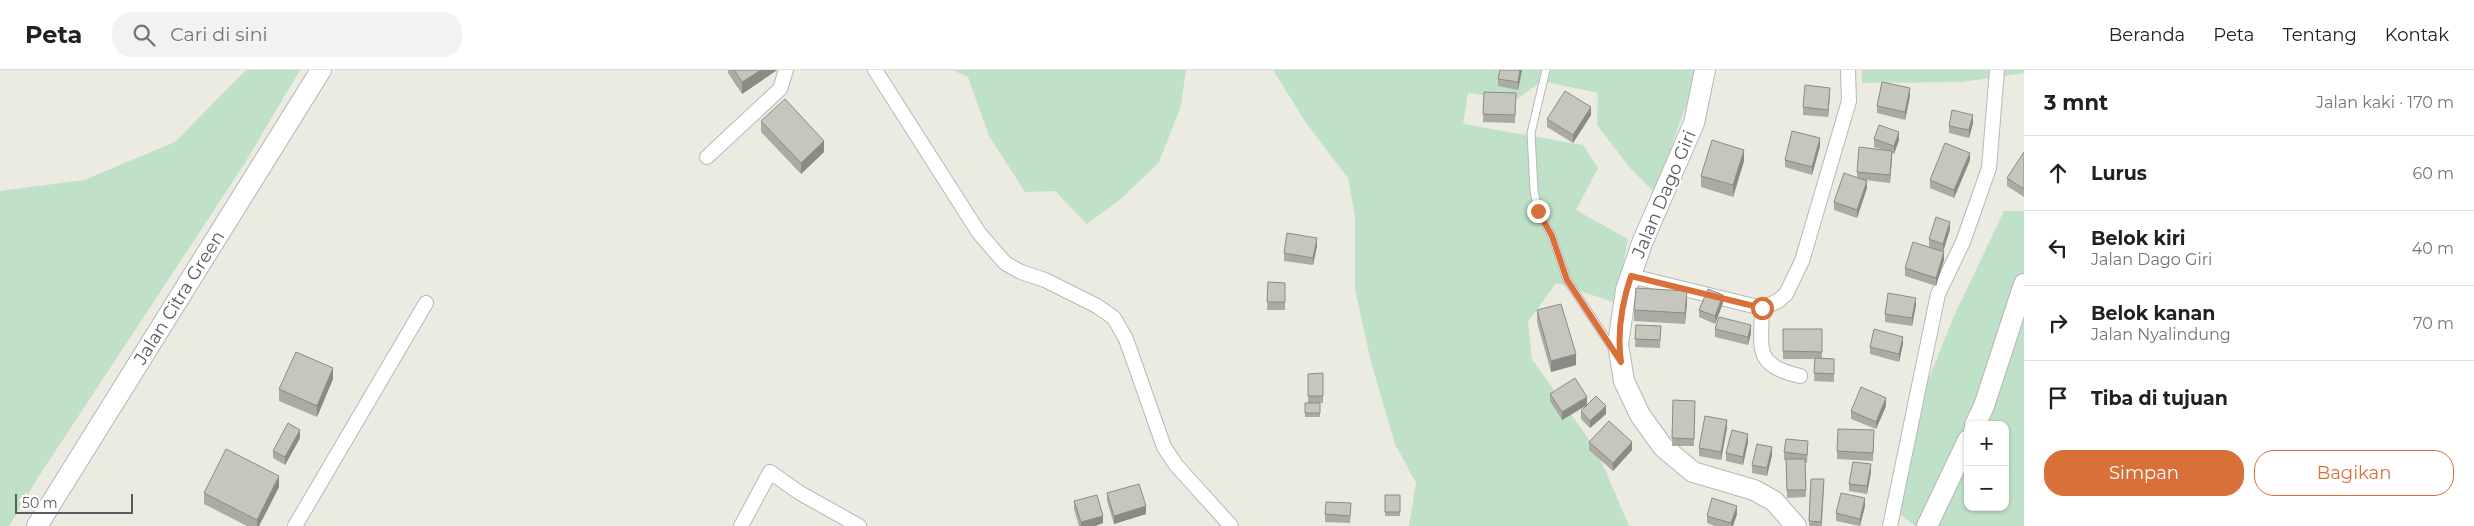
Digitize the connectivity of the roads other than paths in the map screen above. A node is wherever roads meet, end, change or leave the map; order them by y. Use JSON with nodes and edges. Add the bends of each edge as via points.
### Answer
{"nodes":[{"id":1,"x":321,"y":70,"type":"edge"},
{"id":2,"x":786,"y":70,"type":"edge"},
{"id":3,"x":875,"y":70,"type":"edge"},
{"id":4,"x":1546,"y":70,"type":"edge"},
{"id":5,"x":1705,"y":70,"type":"edge"},
{"id":6,"x":1848,"y":70,"type":"edge"},
{"id":7,"x":1997,"y":70,"type":"edge"},
{"id":8,"x":707,"y":157,"type":"dead end"},
{"id":9,"x":1631,"y":276,"type":"junction"},
{"id":10,"x":2024,"y":284,"type":"edge"},
{"id":11,"x":426,"y":304,"type":"dead end"},
{"id":12,"x":1762,"y":308,"type":"junction"},
{"id":13,"x":1621,"y":362,"type":"junction"},
{"id":14,"x":1800,"y":376,"type":"dead end"},
{"id":15,"x":1977,"y":421,"type":"edge"},
{"id":16,"x":1964,"y":448,"type":"edge"},
{"id":17,"x":37,"y":526,"type":"edge"},
{"id":18,"x":296,"y":526,"type":"edge"},
{"id":19,"x":741,"y":526,"type":"edge"},
{"id":20,"x":859,"y":526,"type":"edge"},
{"id":21,"x":1231,"y":526,"type":"edge"},
{"id":22,"x":1796,"y":526,"type":"edge"},
{"id":23,"x":1890,"y":526,"type":"edge"},
{"id":24,"x":1927,"y":526,"type":"edge"}],
"edges":[{"from":1,"to":17,"type":"street","name":"Jalan Citra Green"},
{"from":2,"to":8,"type":"street","via":[[780,90]]},
{"from":3,"to":21,"type":"street","via":[[979,232],[1005,263],[1097,306],[1114,318],[1126,339],[1164,447]]},
{"from":4,"to":13,"type":"lane","via":[[1531,133],[1538,211],[1552,236],[1567,280]]},
{"from":5,"to":9,"type":"street","name":"Jalan Dago Giri","via":[[1694,123]]},
{"from":6,"to":12,"type":"street","via":[[1849,101],[1802,260],[1786,294]]},
{"from":7,"to":23,"type":"street","via":[[1989,168],[1963,242],[1938,294]]},
{"from":9,"to":12,"type":"street"},
{"from":9,"to":13,"type":"street","name":"Jalan Dago Giri","via":[[1618,344]]},
{"from":10,"to":15,"type":"street"},
{"from":11,"to":18,"type":"street"},
{"from":12,"to":14,"type":"street","via":[[1764,358],[1780,372]]},
{"from":13,"to":22,"type":"street","name":"Jalan Dago Giri","via":[[1624,381],[1640,415],[1664,447],[1693,472],[1754,490],[1774,501]]},
{"from":16,"to":24,"type":"street"},
{"from":19,"to":20,"type":"street","via":[[770,472]]}]}
